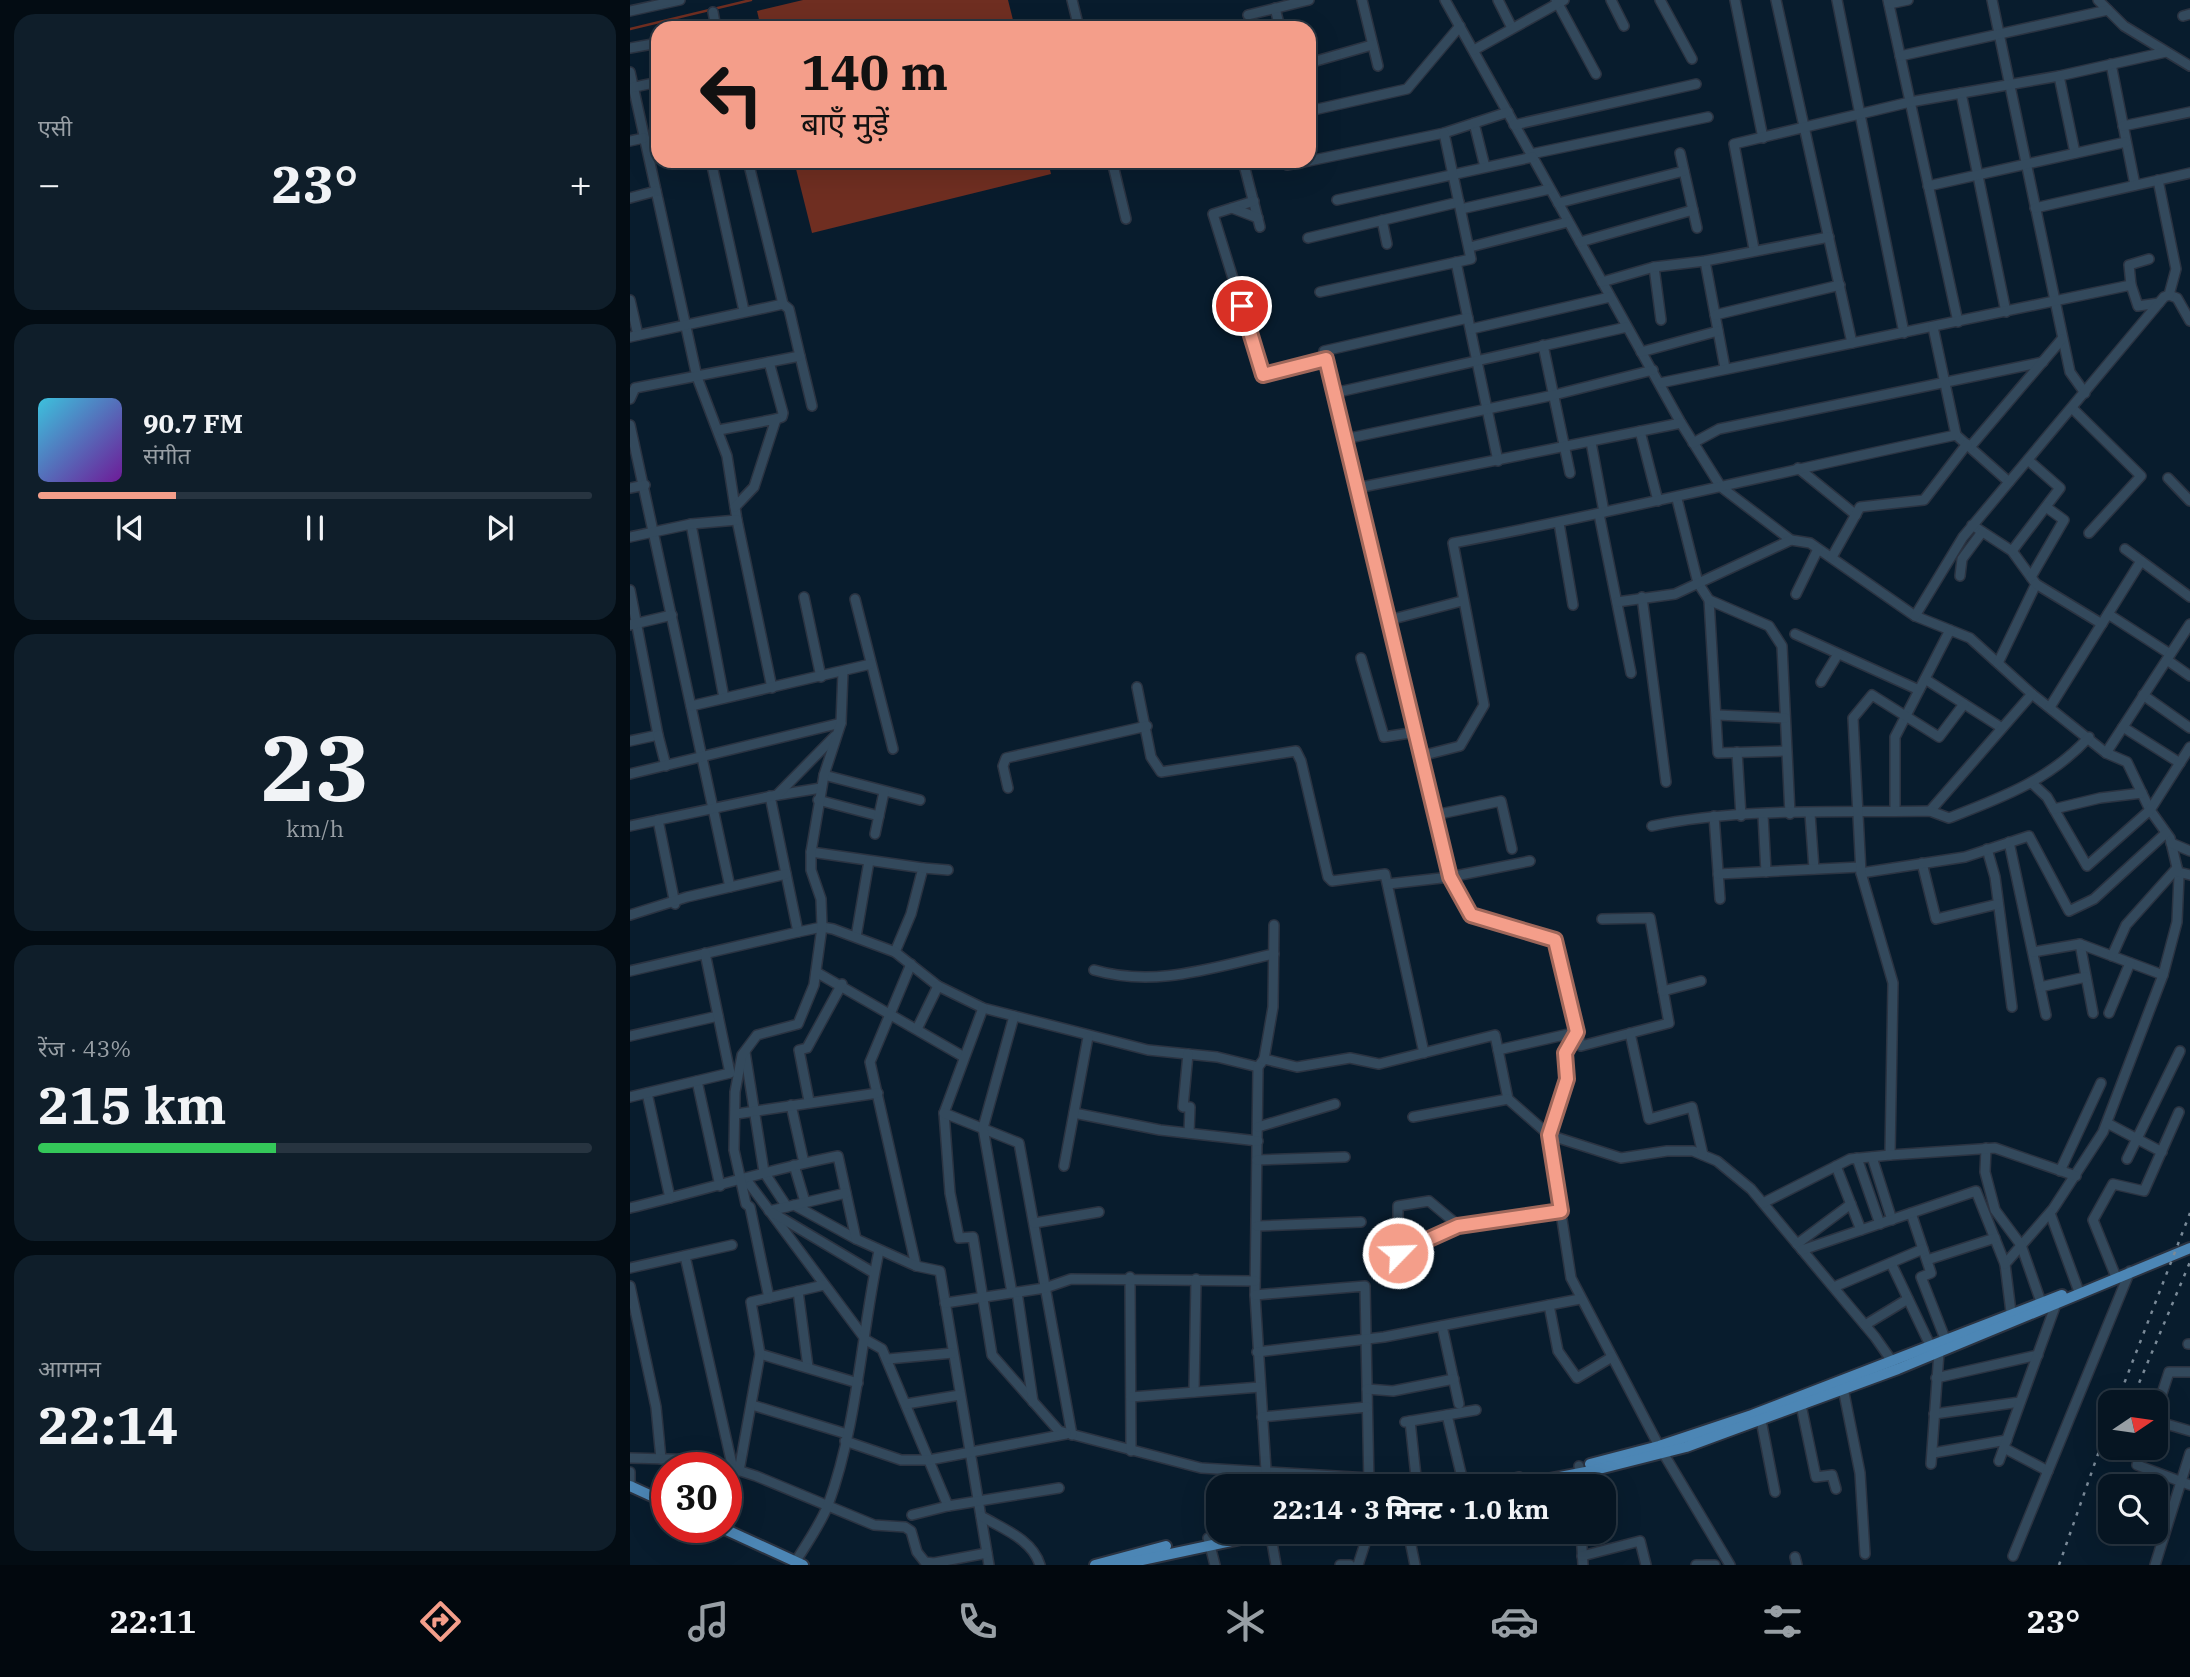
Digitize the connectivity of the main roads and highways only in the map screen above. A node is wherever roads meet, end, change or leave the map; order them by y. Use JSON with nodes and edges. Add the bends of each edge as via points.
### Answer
{"nodes":[{"id":1,"x":2190,"y":1248,"type":"edge"},
{"id":2,"x":2113,"y":1278,"type":"junction"},
{"id":3,"x":2012,"y":1318,"type":"junction"},
{"id":4,"x":1935,"y":1350,"type":"junction"},
{"id":5,"x":1842,"y":1386,"type":"junction"},
{"id":6,"x":1662,"y":1450,"type":"junction"},
{"id":7,"x":1579,"y":1469,"type":"junction"},
{"id":8,"x":1551,"y":1474,"type":"edge"},
{"id":9,"x":1560,"y":1474,"type":"edge"},
{"id":10,"x":630,"y":1485,"type":"edge"},
{"id":11,"x":651,"y":1495,"type":"edge"},
{"id":12,"x":742,"y":1537,"type":"edge"},
{"id":13,"x":1206,"y":1542,"type":"edge"},
{"id":14,"x":1206,"y":1542,"type":"edge"},
{"id":15,"x":1151,"y":1561,"type":"edge"},
{"id":16,"x":799,"y":1563,"type":"edge"},
{"id":17,"x":1095,"y":1565,"type":"edge"},
{"id":18,"x":1119,"y":1565,"type":"edge"}],
"edges":[{"from":1,"to":2,"type":"main road"},
{"from":2,"to":3,"type":"main road"},
{"from":2,"to":3,"type":"main road","via":[[2041,1302]]},
{"from":3,"to":4,"type":"main road"},
{"from":3,"to":4,"type":"main road","via":[[1946,1341]]},
{"from":4,"to":5,"type":"main road"},
{"from":5,"to":6,"type":"main road"},
{"from":5,"to":6,"type":"main road","via":[[1761,1420]]},
{"from":6,"to":7,"type":"main road"},
{"from":7,"to":8,"type":"main road"},
{"from":7,"to":9,"type":"main road"},
{"from":10,"to":11,"type":"main road"},
{"from":12,"to":16,"type":"main road"},
{"from":13,"to":15,"type":"main road"},
{"from":14,"to":17,"type":"main road"},
{"from":15,"to":18,"type":"main road"}]}
